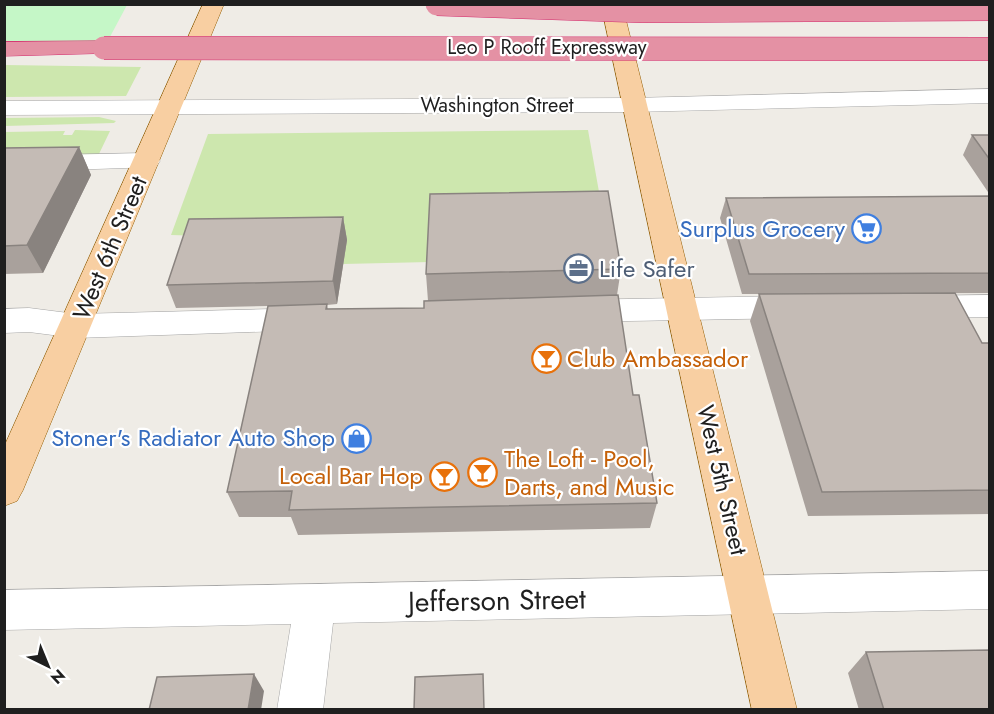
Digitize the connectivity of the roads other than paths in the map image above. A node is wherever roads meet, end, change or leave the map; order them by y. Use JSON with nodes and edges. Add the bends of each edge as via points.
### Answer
{"nodes":[{"id":1,"x":214,"y":4,"type":"edge"},
{"id":2,"x":437,"y":4,"type":"edge"},
{"id":3,"x":611,"y":4,"type":"edge"},
{"id":4,"x":990,"y":9,"type":"edge"},
{"id":5,"x":4,"y":49,"type":"edge"},
{"id":6,"x":990,"y":49,"type":"edge"},
{"id":7,"x":990,"y":96,"type":"edge"},
{"id":8,"x":632,"y":105,"type":"junction"},
{"id":9,"x":171,"y":106,"type":"junction"},
{"id":10,"x":4,"y":108,"type":"edge"},
{"id":11,"x":147,"y":161,"type":"junction"},
{"id":12,"x":4,"y":164,"type":"edge"},
{"id":13,"x":990,"y":306,"type":"edge"},
{"id":14,"x":826,"y":307,"type":"edge"},
{"id":15,"x":885,"y":307,"type":"edge"},
{"id":16,"x":681,"y":308,"type":"junction"},
{"id":17,"x":540,"y":312,"type":"edge"},
{"id":18,"x":339,"y":318,"type":"edge"},
{"id":19,"x":4,"y":321,"type":"edge"},
{"id":20,"x":76,"y":326,"type":"junction"},
{"id":21,"x":4,"y":490,"type":"edge"},
{"id":22,"x":990,"y":590,"type":"edge"},
{"id":23,"x":750,"y":595,"type":"junction"},
{"id":24,"x":315,"y":604,"type":"junction"},
{"id":25,"x":4,"y":610,"type":"edge"},
{"id":26,"x":300,"y":710,"type":"edge"},
{"id":27,"x":775,"y":710,"type":"edge"}],
"edges":[{"from":1,"to":9,"type":"main road","name":"West 6th Street"},
{"from":2,"to":4,"type":"highway","name":"Leo P Rooff Expressway","bridge":true,"via":[[642,10]]},
{"from":3,"to":8,"type":"main road","name":"West 5th Street"},
{"from":5,"to":6,"type":"highway","name":"Leo P Rooff Expressway","bridge":true},
{"from":7,"to":8,"type":"street","name":"Washington Street"},
{"from":8,"to":9,"type":"street","name":"Washington Street"},
{"from":8,"to":16,"type":"main road","name":"West 5th Street"},
{"from":9,"to":10,"type":"street","name":"Washington Street"},
{"from":9,"to":11,"type":"main road","name":"West 6th Street"},
{"from":11,"to":12,"type":"street"},
{"from":11,"to":20,"type":"main road","name":"West 6th Street"},
{"from":13,"to":15,"type":"street"},
{"from":14,"to":16,"type":"street"},
{"from":16,"to":17,"type":"street"},
{"from":16,"to":23,"type":"main road","name":"West 5th Street"},
{"from":18,"to":20,"type":"street"},
{"from":19,"to":20,"type":"street"},
{"from":20,"to":21,"type":"main road","name":"West 6th Street"},
{"from":22,"to":23,"type":"street","name":"Jefferson Street"},
{"from":23,"to":24,"type":"street","name":"Jefferson Street"},
{"from":23,"to":27,"type":"main road","name":"West 5th Street"},
{"from":24,"to":25,"type":"street","name":"Jefferson Street"},
{"from":24,"to":26,"type":"street"}]}
